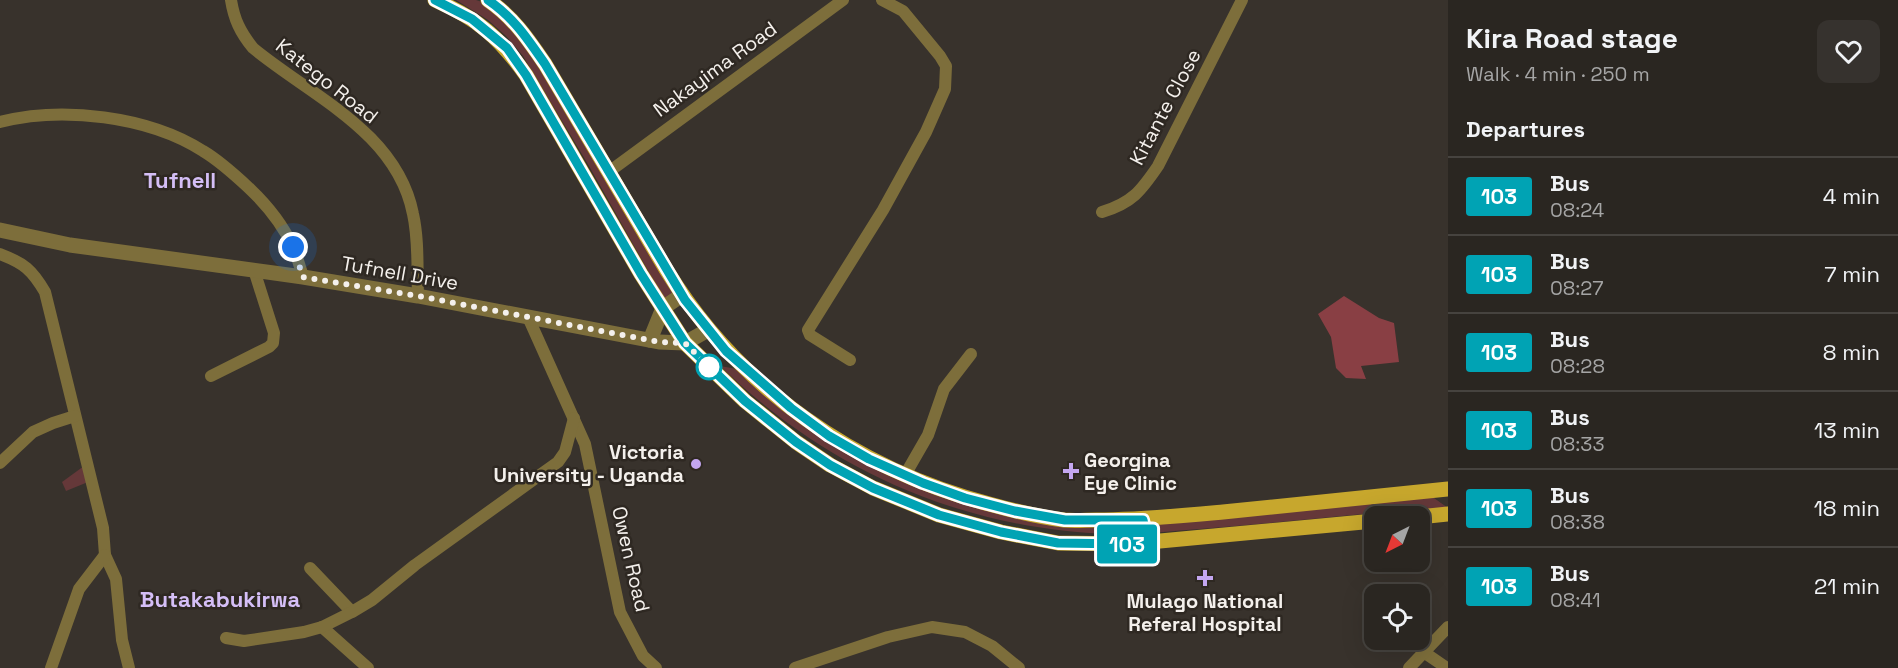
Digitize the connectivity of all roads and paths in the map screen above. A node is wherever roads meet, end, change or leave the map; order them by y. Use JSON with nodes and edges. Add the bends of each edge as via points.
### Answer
{"nodes":[{"id":1,"x":231,"y":0,"type":"edge"},
{"id":2,"x":435,"y":0,"type":"edge"},
{"id":3,"x":488,"y":0,"type":"edge"},
{"id":4,"x":843,"y":0,"type":"edge"},
{"id":5,"x":882,"y":0,"type":"edge"},
{"id":6,"x":1242,"y":0,"type":"edge"},
{"id":7,"x":0,"y":122,"type":"edge"},
{"id":8,"x":610,"y":171,"type":"junction"},
{"id":9,"x":1102,"y":213,"type":"dead end"},
{"id":10,"x":0,"y":230,"type":"edge"},
{"id":11,"x":0,"y":254,"type":"edge"},
{"id":12,"x":254,"y":270,"type":"junction"},
{"id":13,"x":303,"y":277,"type":"junction"},
{"id":14,"x":682,"y":295,"type":"junction"},
{"id":15,"x":418,"y":296,"type":"junction"},
{"id":16,"x":663,"y":308,"type":"junction"},
{"id":17,"x":528,"y":317,"type":"junction"},
{"id":18,"x":708,"y":330,"type":"junction"},
{"id":19,"x":650,"y":340,"type":"junction"},
{"id":20,"x":685,"y":343,"type":"junction"},
{"id":21,"x":971,"y":354,"type":"dead end"},
{"id":22,"x":850,"y":360,"type":"dead end"},
{"id":23,"x":211,"y":376,"type":"dead end"},
{"id":24,"x":75,"y":416,"type":"junction"},
{"id":25,"x":574,"y":418,"type":"junction"},
{"id":26,"x":0,"y":463,"type":"edge"},
{"id":27,"x":905,"y":475,"type":"junction"},
{"id":28,"x":1448,"y":489,"type":"edge"},
{"id":29,"x":1448,"y":514,"type":"edge"},
{"id":30,"x":1430,"y":516,"type":"edge"},
{"id":31,"x":1143,"y":520,"type":"junction"},
{"id":32,"x":1364,"y":522,"type":"edge"},
{"id":33,"x":1148,"y":542,"type":"junction"},
{"id":34,"x":105,"y":555,"type":"junction"},
{"id":35,"x":310,"y":568,"type":"dead end"},
{"id":36,"x":352,"y":612,"type":"junction"},
{"id":37,"x":321,"y":627,"type":"junction"},
{"id":38,"x":1448,"y":627,"type":"edge"},
{"id":39,"x":226,"y":638,"type":"dead end"},
{"id":40,"x":1425,"y":653,"type":"junction"},
{"id":41,"x":51,"y":668,"type":"edge"},
{"id":42,"x":129,"y":668,"type":"edge"},
{"id":43,"x":368,"y":668,"type":"edge"},
{"id":44,"x":656,"y":668,"type":"edge"},
{"id":45,"x":795,"y":668,"type":"edge"},
{"id":46,"x":1019,"y":668,"type":"edge"},
{"id":47,"x":1409,"y":668,"type":"edge"},
{"id":48,"x":1448,"y":668,"type":"edge"}],
"edges":[{"from":1,"to":15,"type":"street","name":"Katego Road","via":[[233,16],[253,48],[359,127],[393,165],[413,214]]},
{"from":2,"to":16,"type":"main road","via":[[472,19],[507,48]]},
{"from":3,"to":8,"type":"main road","via":[[524,32]]},
{"from":4,"to":8,"type":"street","name":"Nakayima Road"},
{"from":5,"to":22,"type":"street","via":[[903,11],[946,66],[946,78],[926,132],[808,330]]},
{"from":6,"to":9,"type":"street","name":"Kitante Close","via":[[1158,166],[1131,200]]},
{"from":7,"to":13,"type":"street","via":[[79,113],[169,134],[203,150],[260,199],[280,224]]},
{"from":8,"to":14,"type":"main road"},
{"from":10,"to":12,"type":"street","name":"Tufnell Drive","via":[[51,242]]},
{"from":11,"to":24,"type":"street","via":[[35,274],[45,292]]},
{"from":12,"to":13,"type":"street","name":"Tufnell Drive"},
{"from":12,"to":23,"type":"street","via":[[274,333],[273,343]]},
{"from":13,"to":15,"type":"street","name":"Tufnell Drive"},
{"from":14,"to":16,"type":"street"},
{"from":14,"to":18,"type":"main road"},
{"from":15,"to":17,"type":"street","name":"Tufnell Drive"},
{"from":16,"to":19,"type":"street"},
{"from":16,"to":20,"type":"main road"},
{"from":17,"to":19,"type":"street","name":"Tufnell Drive"},
{"from":17,"to":25,"type":"street","name":"Owen Road"},
{"from":18,"to":20,"type":"street"},
{"from":18,"to":27,"type":"main road","via":[[743,367],[829,436]]},
{"from":19,"to":20,"type":"street","name":"Tufnell Drive"},
{"from":20,"to":33,"type":"main road","via":[[745,401],[796,442],[873,488],[939,515],[1001,532],[1058,543]]},
{"from":21,"to":27,"type":"street","via":[[944,389],[928,435]]},
{"from":24,"to":26,"type":"street","via":[[33,432]]},
{"from":24,"to":34,"type":"street","via":[[103,528]]},
{"from":25,"to":36,"type":"street","via":[[565,452],[552,467]]},
{"from":25,"to":44,"type":"street","name":"Owen Road","via":[[585,444],[620,612],[643,656]]},
{"from":27,"to":31,"type":"main road","via":[[965,498],[1015,511],[1065,520]]},
{"from":28,"to":31,"type":"main road"},
{"from":29,"to":30,"type":"main road"},
{"from":31,"to":33,"type":"main road"},
{"from":32,"to":33,"type":"main road"},
{"from":34,"to":41,"type":"street","via":[[79,589]]},
{"from":34,"to":42,"type":"street","via":[[116,579]]},
{"from":35,"to":36,"type":"street"},
{"from":36,"to":37,"type":"street"},
{"from":37,"to":39,"type":"street","via":[[244,641]]},
{"from":37,"to":43,"type":"street"},
{"from":38,"to":40,"type":"street"},
{"from":40,"to":47,"type":"street"},
{"from":40,"to":48,"type":"street"},
{"from":45,"to":46,"type":"street","via":[[888,637],[932,627],[965,632],[992,646]]}]}
